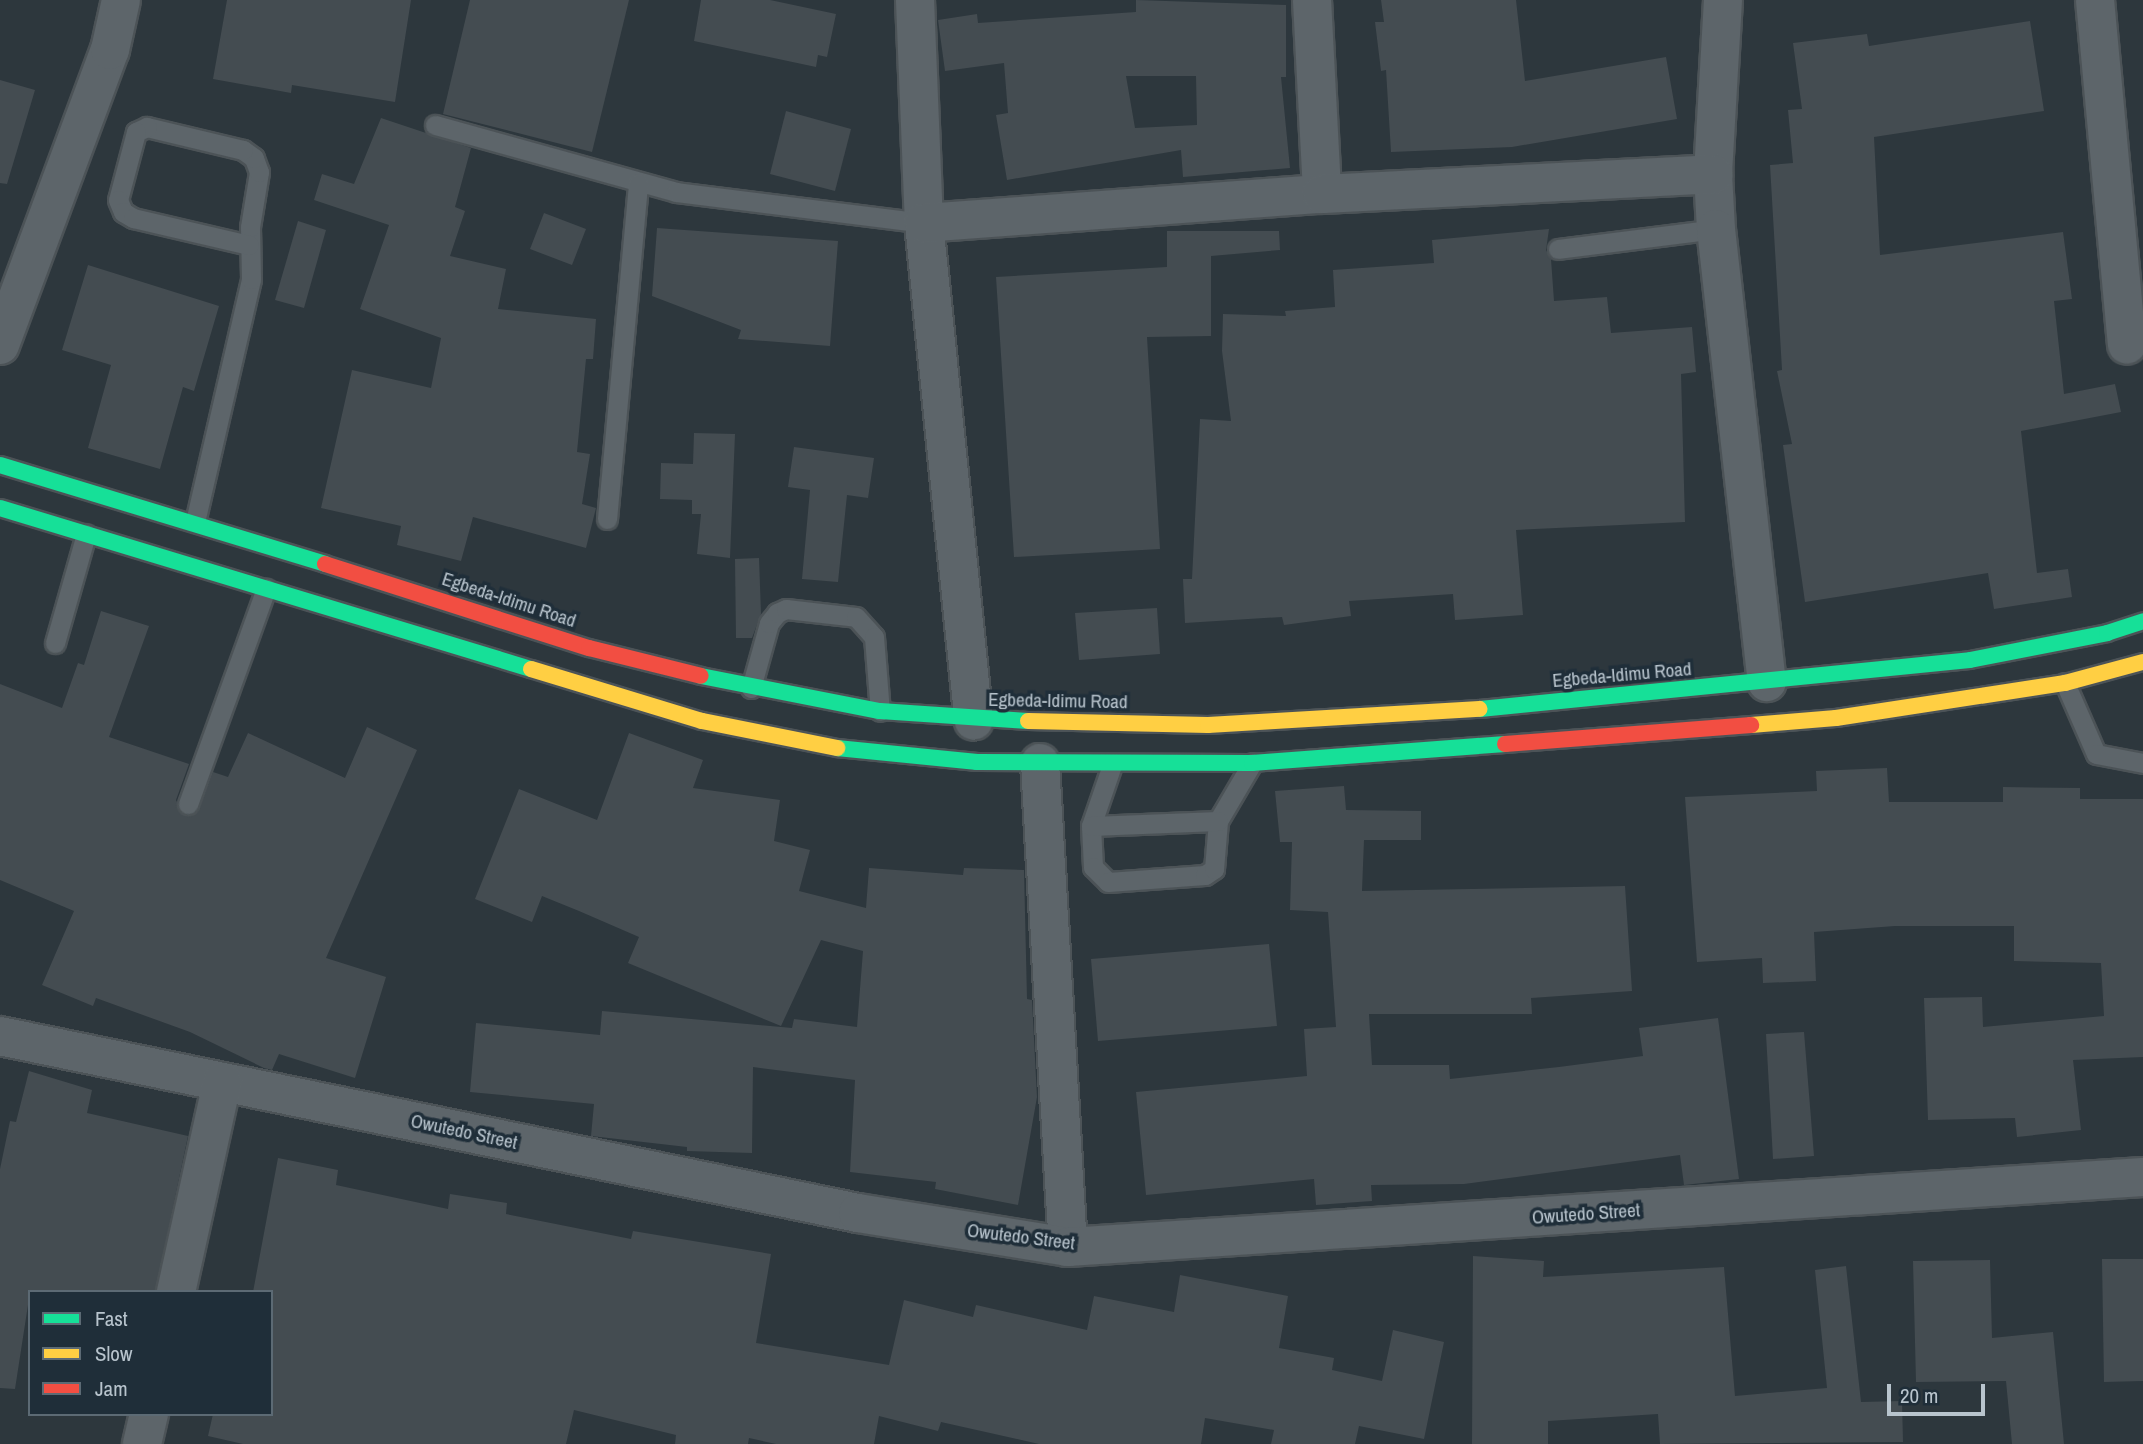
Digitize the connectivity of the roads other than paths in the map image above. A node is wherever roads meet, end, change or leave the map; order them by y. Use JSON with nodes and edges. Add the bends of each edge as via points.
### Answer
{"nodes":[{"id":1,"x":121,"y":0,"type":"edge"},
{"id":2,"x":915,"y":0,"type":"edge"},
{"id":3,"x":1312,"y":0,"type":"edge"},
{"id":4,"x":1723,"y":0,"type":"edge"},
{"id":5,"x":2095,"y":0,"type":"edge"},
{"id":6,"x":435,"y":125,"type":"dead end"},
{"id":7,"x":1713,"y":174,"type":"junction"},
{"id":8,"x":638,"y":183,"type":"junction"},
{"id":9,"x":1322,"y":194,"type":"junction"},
{"id":10,"x":925,"y":223,"type":"junction"},
{"id":11,"x":1716,"y":229,"type":"junction"},
{"id":12,"x":250,"y":245,"type":"junction"},
{"id":13,"x":1558,"y":249,"type":"dead end"},
{"id":14,"x":0,"y":345,"type":"edge"},
{"id":15,"x":2127,"y":345,"type":"dead end"},
{"id":16,"x":0,"y":465,"type":"edge"},
{"id":17,"x":0,"y":508,"type":"edge"},
{"id":18,"x":607,"y":519,"type":"dead end"},
{"id":19,"x":195,"y":522,"type":"junction"},
{"id":20,"x":86,"y":534,"type":"junction"},
{"id":21,"x":265,"y":589,"type":"junction"},
{"id":22,"x":2143,"y":621,"type":"edge"},
{"id":23,"x":55,"y":643,"type":"dead end"},
{"id":24,"x":2143,"y":662,"type":"edge"},
{"id":25,"x":1767,"y":682,"type":"junction"},
{"id":26,"x":2065,"y":683,"type":"junction"},
{"id":27,"x":751,"y":688,"type":"junction"},
{"id":28,"x":880,"y":711,"type":"junction"},
{"id":29,"x":974,"y":720,"type":"junction"},
{"id":30,"x":1040,"y":763,"type":"junction"},
{"id":31,"x":1252,"y":763,"type":"junction"},
{"id":32,"x":2143,"y":763,"type":"edge"},
{"id":33,"x":1112,"y":765,"type":"junction"},
{"id":34,"x":188,"y":804,"type":"dead end"},
{"id":35,"x":1218,"y":821,"type":"junction"},
{"id":36,"x":1090,"y":826,"type":"junction"},
{"id":37,"x":0,"y":1036,"type":"edge"},
{"id":38,"x":222,"y":1083,"type":"junction"},
{"id":39,"x":2143,"y":1177,"type":"edge"},
{"id":40,"x":1068,"y":1247,"type":"junction"},
{"id":41,"x":176,"y":1290,"type":"edge"},
{"id":42,"x":149,"y":1416,"type":"edge"},
{"id":43,"x":142,"y":1444,"type":"edge"}],
"edges":[{"from":1,"to":14,"type":"street","via":[[110,50]]},
{"from":2,"to":10,"type":"street"},
{"from":3,"to":9,"type":"street"},
{"from":4,"to":7,"type":"street"},
{"from":5,"to":15,"type":"street"},
{"from":6,"to":8,"type":"lane"},
{"from":7,"to":9,"type":"street"},
{"from":7,"to":11,"type":"street"},
{"from":8,"to":10,"type":"lane","via":[[676,192]]},
{"from":8,"to":18,"type":"lane"},
{"from":9,"to":10,"type":"street"},
{"from":10,"to":29,"type":"street"},
{"from":11,"to":13,"type":"lane"},
{"from":11,"to":25,"type":"street"},
{"from":12,"to":12,"type":"lane","via":[[259,172],[254,158],[243,150],[147,127],[136,132],[118,200],[122,212]]},
{"from":12,"to":19,"type":"lane","via":[[251,279]]},
{"from":16,"to":19,"type":"main road","name":"Egbeda-Idimu Road"},
{"from":17,"to":20,"type":"main road"},
{"from":19,"to":27,"type":"main road","name":"Egbeda-Idimu Road","via":[[589,648]]},
{"from":20,"to":21,"type":"main road"},
{"from":20,"to":23,"type":"lane"},
{"from":21,"to":30,"type":"main road","via":[[702,721],[822,746],[977,762]]},
{"from":21,"to":34,"type":"lane"},
{"from":22,"to":25,"type":"main road","name":"Egbeda-Idimu Road","via":[[2107,633],[1970,660]]},
{"from":24,"to":26,"type":"main road"},
{"from":25,"to":29,"type":"main road","name":"Egbeda-Idimu Road","via":[[1339,719],[1208,725]]},
{"from":26,"to":31,"type":"main road","via":[[1836,718]]},
{"from":26,"to":32,"type":"lane","via":[[2096,754]]},
{"from":27,"to":28,"type":"main road","name":"Egbeda-Idimu Road"},
{"from":27,"to":28,"type":"lane","via":[[769,623],[777,613],[786,609],[856,617],[874,637]]},
{"from":28,"to":29,"type":"main road","name":"Egbeda-Idimu Road"},
{"from":30,"to":33,"type":"main road"},
{"from":30,"to":40,"type":"street"},
{"from":31,"to":33,"type":"main road"},
{"from":31,"to":35,"type":"lane"},
{"from":33,"to":36,"type":"lane"},
{"from":35,"to":36,"type":"lane"},
{"from":35,"to":36,"type":"lane","via":[[1217,859],[1214,869],[1205,875],[1108,882],[1093,867]]},
{"from":37,"to":38,"type":"street","name":"Owutedo Street"},
{"from":38,"to":40,"type":"street","name":"Owutedo Street","via":[[858,1213]]},
{"from":38,"to":41,"type":"street"},
{"from":39,"to":40,"type":"street","name":"Owutedo Street"},
{"from":42,"to":43,"type":"street"}]}
